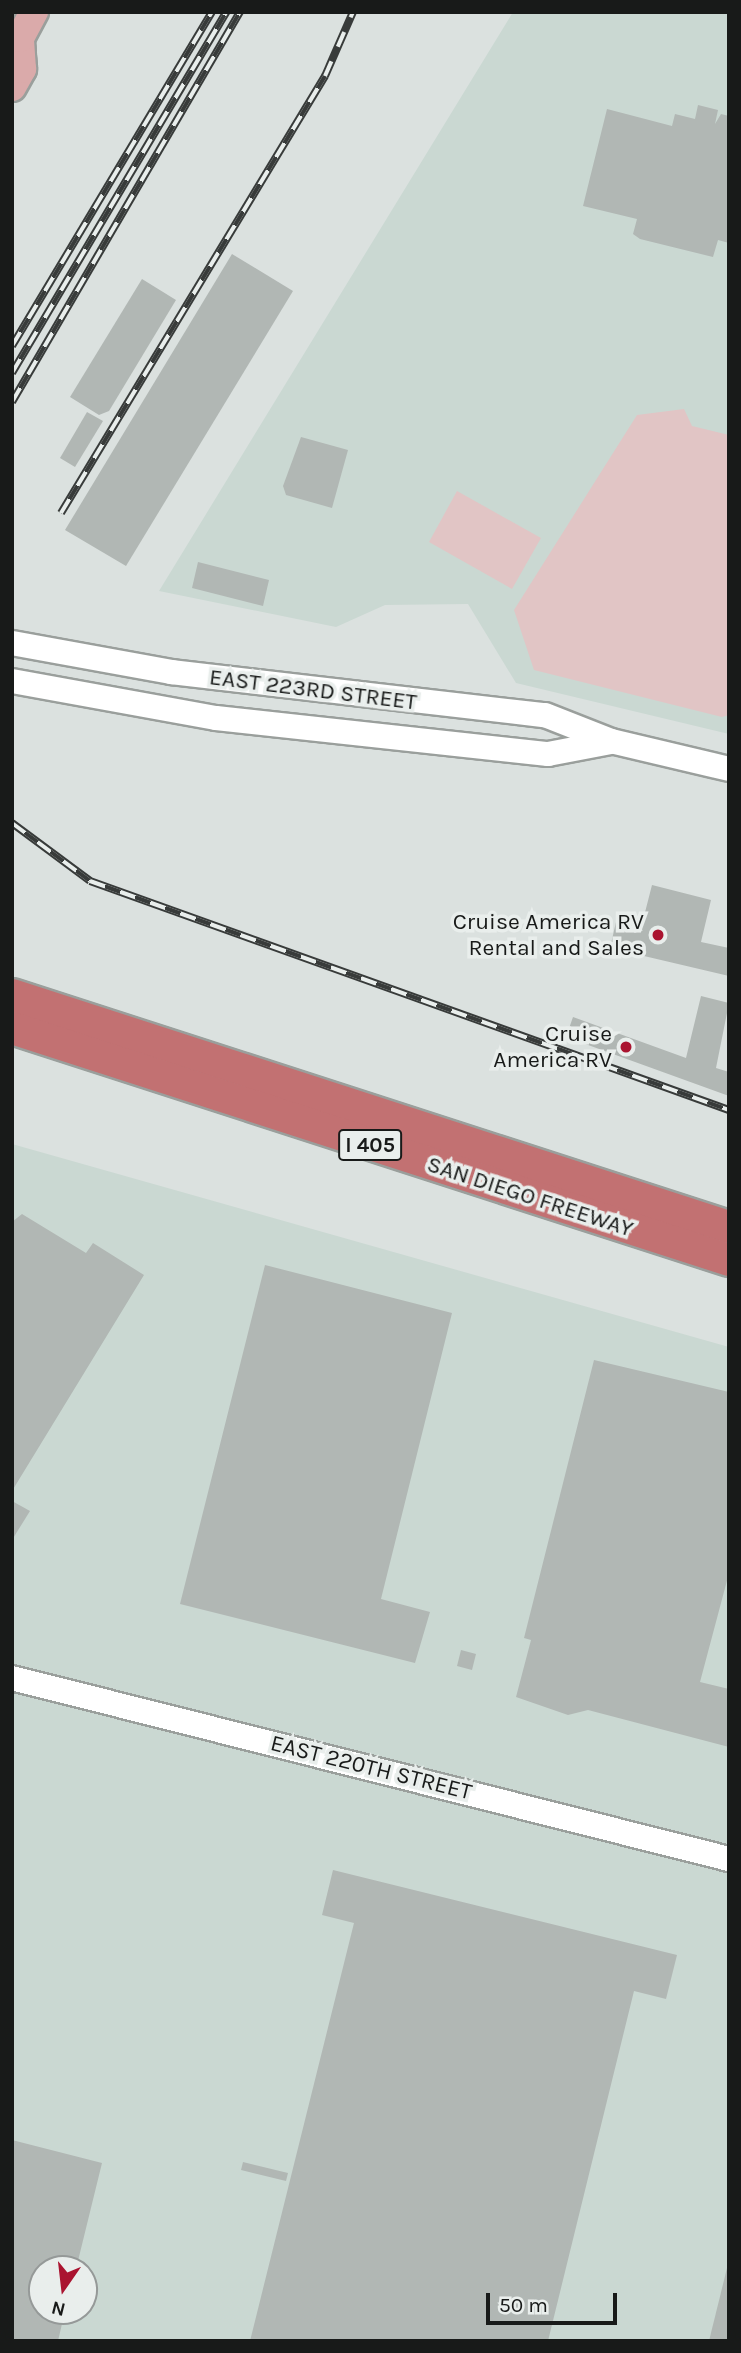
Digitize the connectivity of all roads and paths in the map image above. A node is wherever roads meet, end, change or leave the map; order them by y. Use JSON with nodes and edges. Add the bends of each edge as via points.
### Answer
{"nodes":[{"id":1,"x":34,"y":12,"type":"edge"},
{"id":2,"x":16,"y":40,"type":"edge"},
{"id":3,"x":12,"y":87,"type":"edge"},
{"id":4,"x":24,"y":646,"type":"edge"},
{"id":5,"x":21,"y":682,"type":"edge"},
{"id":6,"x":611,"y":741,"type":"junction"},
{"id":7,"x":729,"y":769,"type":"edge"},
{"id":8,"x":12,"y":975,"type":"edge"},
{"id":9,"x":12,"y":995,"type":"edge"},
{"id":10,"x":12,"y":1008,"type":"edge"},
{"id":11,"x":12,"y":1028,"type":"edge"},
{"id":12,"x":729,"y":1206,"type":"edge"},
{"id":13,"x":729,"y":1227,"type":"edge"},
{"id":14,"x":729,"y":1240,"type":"edge"},
{"id":15,"x":729,"y":1260,"type":"edge"},
{"id":16,"x":12,"y":1678,"type":"edge"},
{"id":17,"x":729,"y":1859,"type":"edge"}],
"edges":[{"from":1,"to":2,"type":"main road"},
{"from":2,"to":3,"type":"main road","via":[[22,69]]},
{"from":4,"to":6,"type":"main road","name":"EAST 223RD STREET","via":[[172,672],[545,715]]},
{"from":5,"to":6,"type":"main road","name":"EAST 223RD STREET","via":[[216,719],[548,754]]},
{"from":6,"to":7,"type":"main road","name":"EAST 223RD STREET"},
{"from":8,"to":12,"type":"highway","number":"I 405"},
{"from":9,"to":13,"type":"highway"},
{"from":10,"to":14,"type":"highway"},
{"from":11,"to":15,"type":"highway","name":"SAN DIEGO FREEWAY","number":"I 405"},
{"from":16,"to":17,"type":"main road","name":"EAST 220TH STREET"}]}
